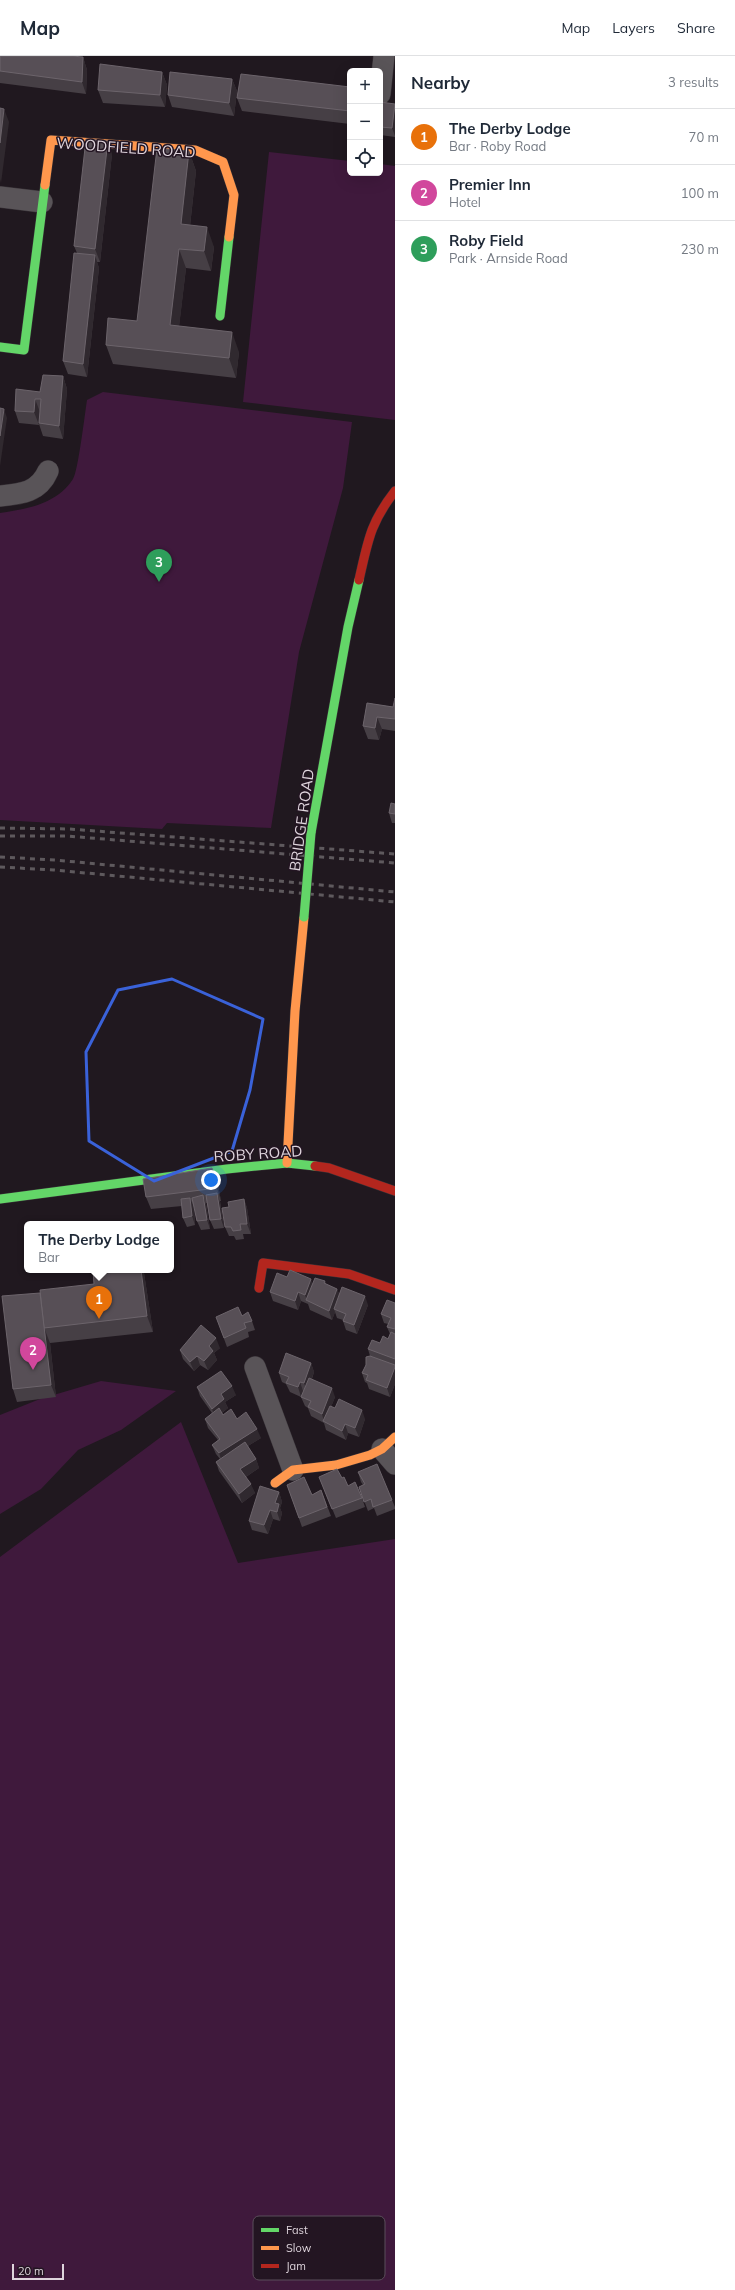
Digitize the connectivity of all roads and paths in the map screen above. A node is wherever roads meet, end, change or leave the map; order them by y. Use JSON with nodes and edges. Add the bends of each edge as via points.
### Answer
{"nodes":[{"id":1,"x":384,"y":56,"type":"edge"},
{"id":2,"x":383,"y":68,"type":"edge"},
{"id":3,"x":383,"y":102,"type":"edge"},
{"id":4,"x":395,"y":104,"type":"edge"},
{"id":5,"x":0,"y":197,"type":"edge"},
{"id":6,"x":42,"y":202,"type":"junction"},
{"id":7,"x":220,"y":316,"type":"dead end"},
{"id":8,"x":0,"y":347,"type":"edge"},
{"id":9,"x":48,"y":471,"type":"dead end"},
{"id":10,"x":395,"y":491,"type":"edge"},
{"id":11,"x":0,"y":496,"type":"edge"},
{"id":12,"x":287,"y":1163,"type":"junction"},
{"id":13,"x":395,"y":1191,"type":"edge"},
{"id":14,"x":0,"y":1199,"type":"edge"},
{"id":15,"x":259,"y":1288,"type":"dead end"},
{"id":16,"x":395,"y":1290,"type":"edge"},
{"id":17,"x":255,"y":1367,"type":"dead end"},
{"id":18,"x":391,"y":1450,"type":"edge"},
{"id":19,"x":293,"y":1470,"type":"junction"},
{"id":20,"x":275,"y":1483,"type":"dead end"}],
"edges":[{"from":1,"to":2,"type":"street"},
{"from":3,"to":4,"type":"street"},
{"from":5,"to":6,"type":"street"},
{"from":6,"to":7,"type":"street","name":"WOODFIELD ROAD","via":[[51,140],[195,150],[223,162],[234,195]]},
{"from":6,"to":8,"type":"street","name":"WOODFIELD ROAD","via":[[24,350]]},
{"from":9,"to":11,"type":"street","via":[[44,481],[36,488]]},
{"from":10,"to":12,"type":"street","name":"BRIDGE ROAD","bridge":true,"via":[[379,512],[369,535],[348,627],[311,833],[295,1011]]},
{"from":12,"to":13,"type":"street","name":"ROBY ROAD","via":[[329,1168]]},
{"from":12,"to":14,"type":"street","name":"ROBY ROAD"},
{"from":15,"to":16,"type":"street","via":[[263,1263],[349,1274]]},
{"from":17,"to":19,"type":"street"},
{"from":18,"to":19,"type":"street","via":[[336,1465]]},
{"from":19,"to":20,"type":"street"}]}
